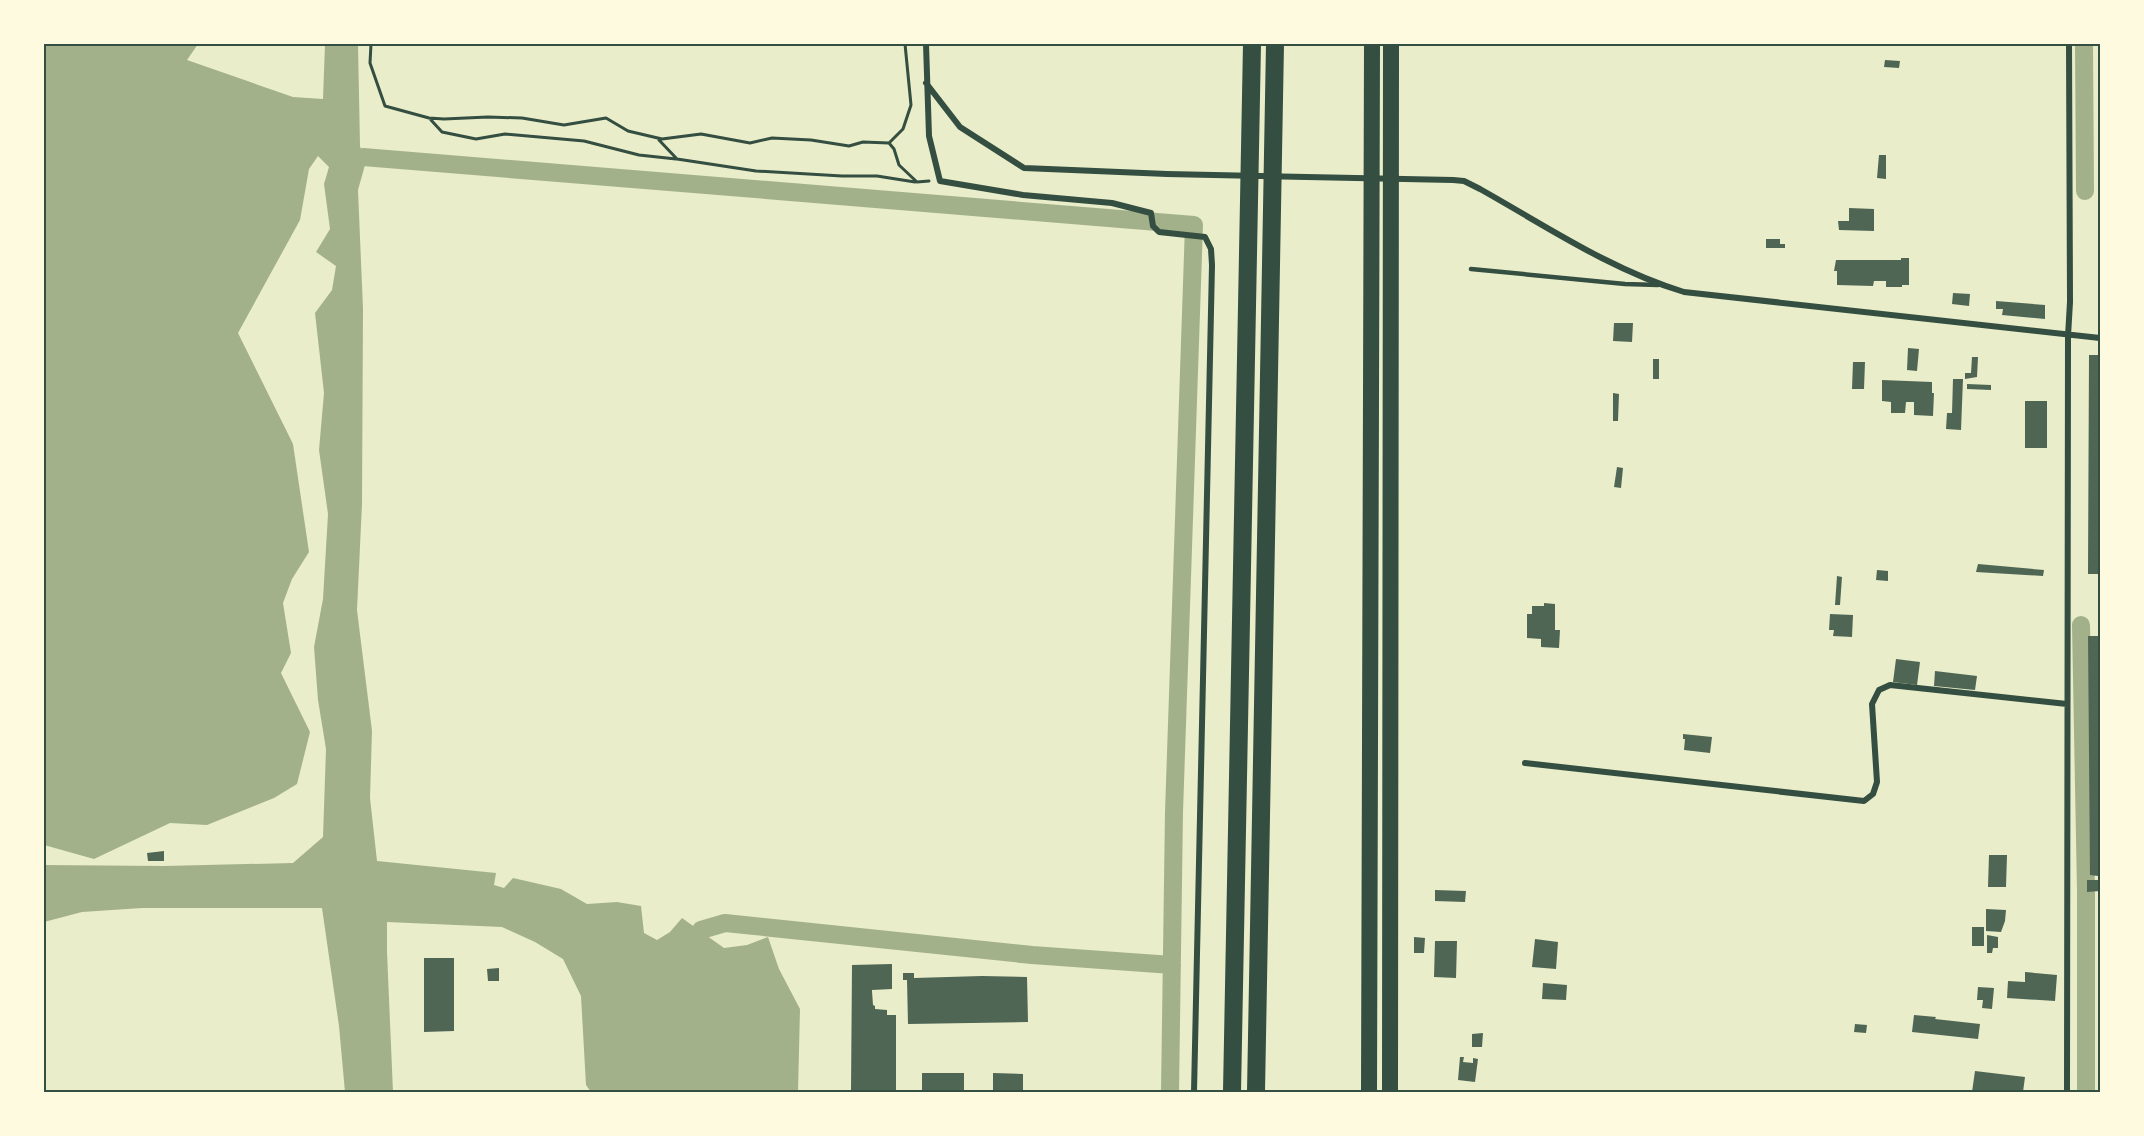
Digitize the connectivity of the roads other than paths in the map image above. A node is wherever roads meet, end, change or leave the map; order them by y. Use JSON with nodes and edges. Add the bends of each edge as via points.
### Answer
{"nodes":[{"id":1,"x":926,"y":44,"type":"edge"},
{"id":2,"x":1252,"y":44,"type":"edge"},
{"id":3,"x":1275,"y":44,"type":"edge"},
{"id":4,"x":1372,"y":44,"type":"edge"},
{"id":5,"x":1391,"y":44,"type":"edge"},
{"id":6,"x":2069,"y":44,"type":"edge"},
{"id":7,"x":926,"y":83,"type":"junction"},
{"id":8,"x":1471,"y":269,"type":"dead end"},
{"id":9,"x":1660,"y":285,"type":"junction"},
{"id":10,"x":2068,"y":336,"type":"junction"},
{"id":11,"x":2100,"y":338,"type":"edge"},
{"id":12,"x":2067,"y":704,"type":"junction"},
{"id":13,"x":1525,"y":764,"type":"dead end"},
{"id":14,"x":1194,"y":1092,"type":"edge"},
{"id":15,"x":1232,"y":1092,"type":"edge"},
{"id":16,"x":1256,"y":1092,"type":"edge"},
{"id":17,"x":1369,"y":1092,"type":"edge"},
{"id":18,"x":1390,"y":1092,"type":"edge"},
{"id":19,"x":2067,"y":1092,"type":"edge"}],
"edges":[{"from":1,"to":7,"type":"street"},
{"from":2,"to":15,"type":"highway"},
{"from":3,"to":16,"type":"highway"},
{"from":4,"to":17,"type":"highway"},
{"from":5,"to":18,"type":"highway"},
{"from":6,"to":10,"type":"street"},
{"from":7,"to":9,"type":"street","via":[[960,128],[1024,168],[1464,181],[1624,270]]},
{"from":7,"to":14,"type":"street","via":[[929,136],[940,181],[1023,195],[1112,203],[1150,213],[1153,226],[1159,231],[1204,237],[1211,249]]},
{"from":8,"to":9,"type":"lane"},
{"from":9,"to":10,"type":"street","via":[[1684,292]]},
{"from":10,"to":11,"type":"street"},
{"from":10,"to":12,"type":"street"},
{"from":12,"to":13,"type":"street","via":[[1890,685],[1879,690],[1872,704],[1877,782],[1873,794],[1864,801]]},
{"from":12,"to":19,"type":"street"}]}
